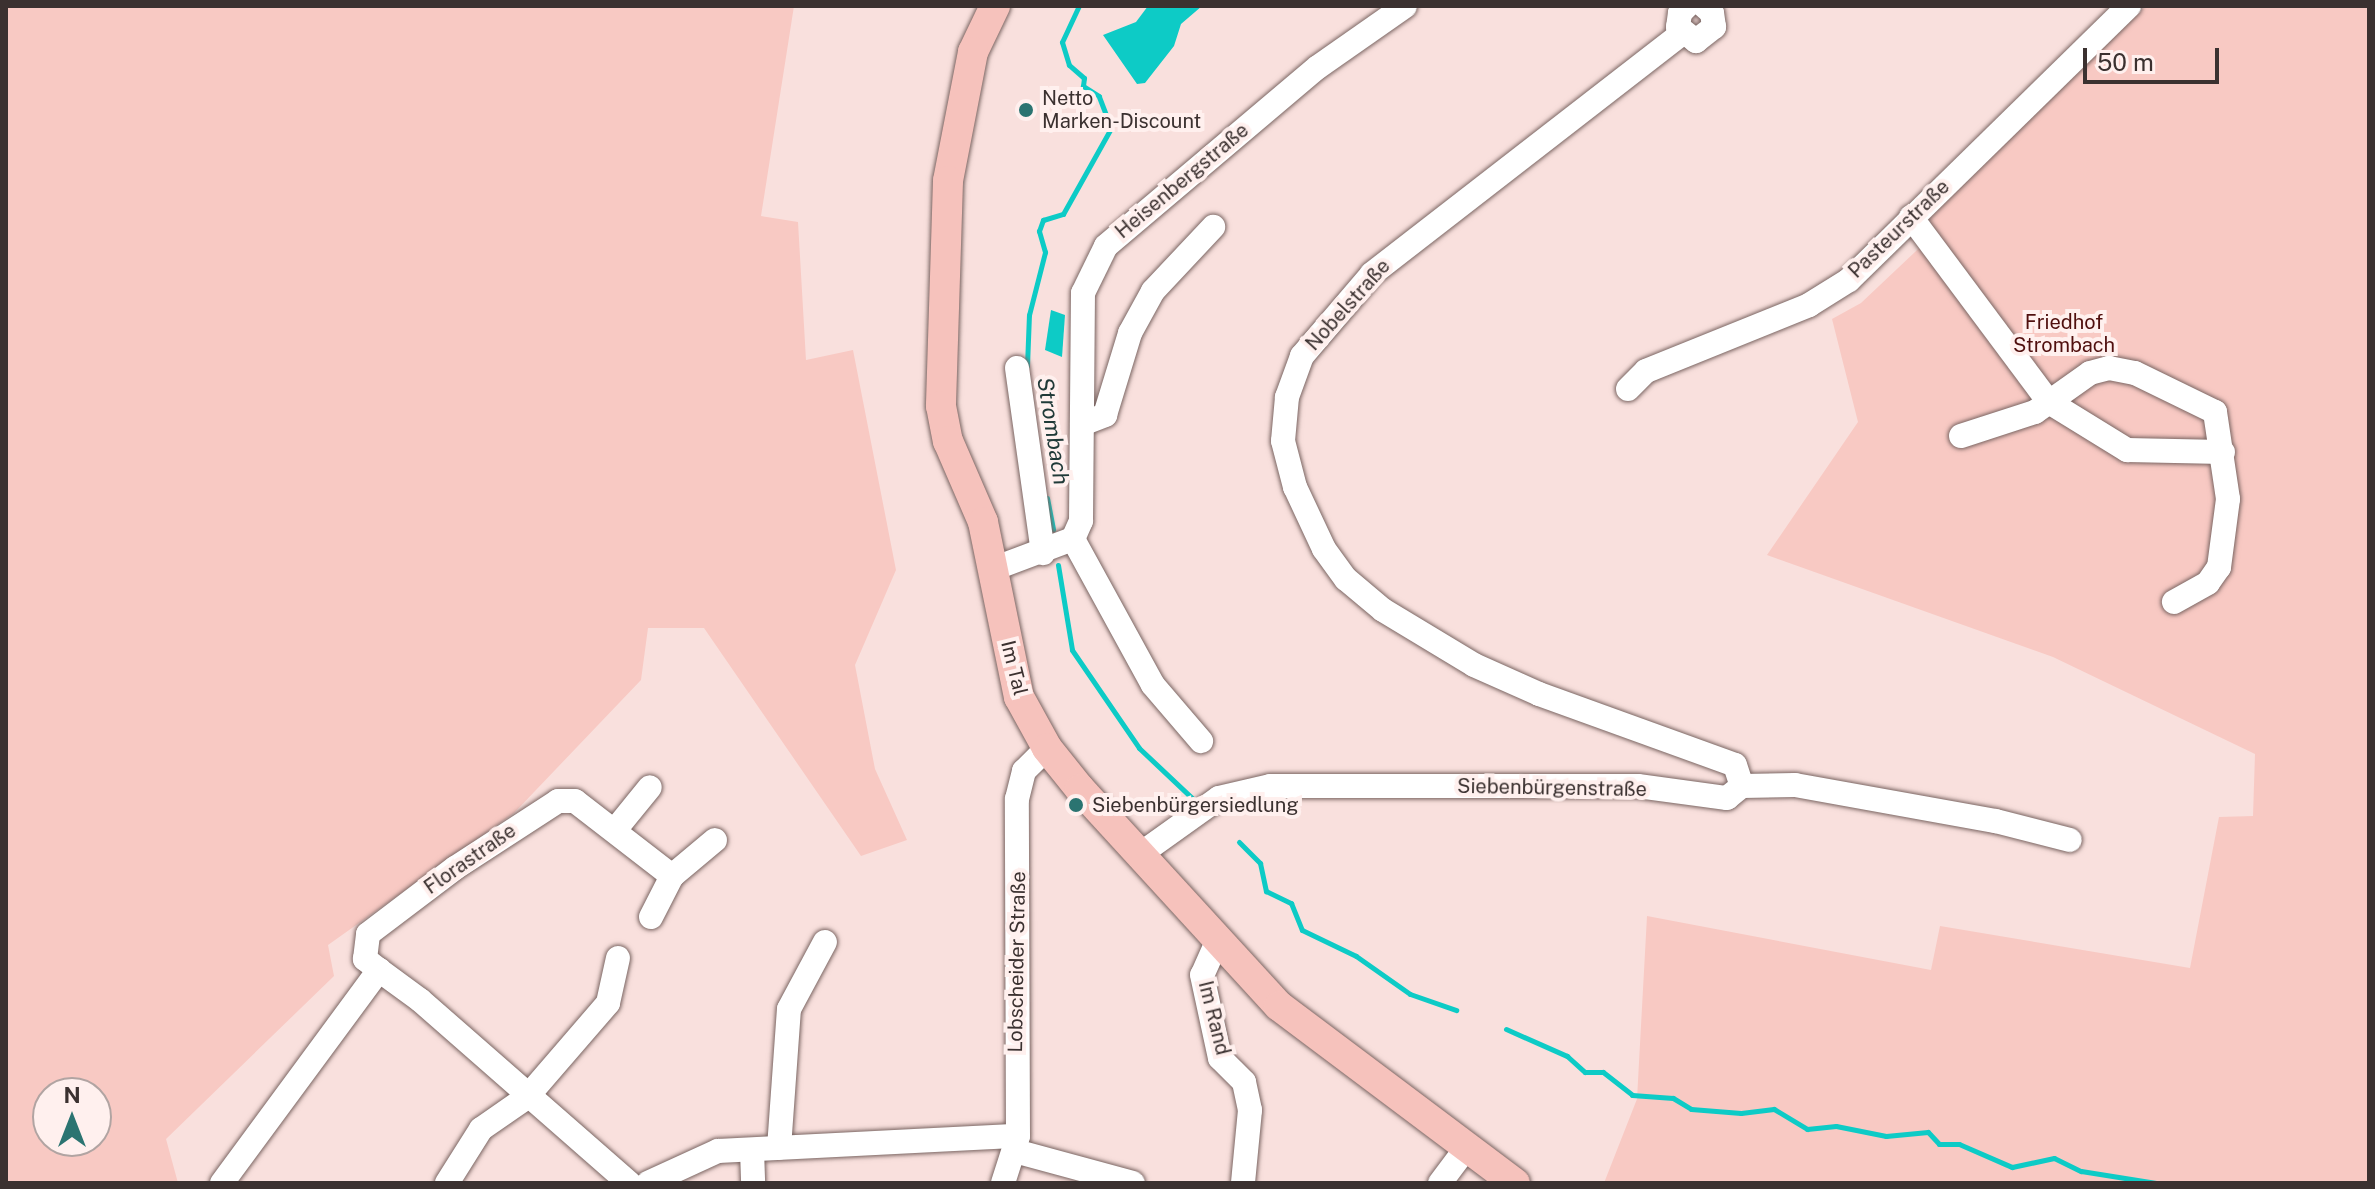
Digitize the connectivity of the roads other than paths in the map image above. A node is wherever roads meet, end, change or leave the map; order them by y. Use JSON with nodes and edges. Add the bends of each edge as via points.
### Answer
{"nodes":[{"id":1,"x":995,"y":6,"type":"edge"},
{"id":2,"x":1405,"y":6,"type":"edge"},
{"id":3,"x":1687,"y":6,"type":"edge"},
{"id":4,"x":1704,"y":6,"type":"edge"},
{"id":5,"x":2129,"y":6,"type":"edge"},
{"id":6,"x":1681,"y":34,"type":"junction"},
{"id":7,"x":1911,"y":217,"type":"junction"},
{"id":8,"x":1213,"y":227,"type":"dead end"},
{"id":9,"x":1017,"y":368,"type":"dead end"},
{"id":10,"x":1628,"y":389,"type":"dead end"},
{"id":11,"x":2049,"y":402,"type":"junction"},
{"id":12,"x":1082,"y":424,"type":"junction"},
{"id":13,"x":1961,"y":436,"type":"dead end"},
{"id":14,"x":2223,"y":452,"type":"junction"},
{"id":15,"x":1073,"y":539,"type":"junction"},
{"id":16,"x":1043,"y":553,"type":"junction"},
{"id":17,"x":993,"y":569,"type":"junction"},
{"id":18,"x":2174,"y":602,"type":"dead end"},
{"id":19,"x":1201,"y":741,"type":"dead end"},
{"id":20,"x":1047,"y":748,"type":"junction"},
{"id":21,"x":1742,"y":786,"type":"junction"},
{"id":22,"x":650,"y":787,"type":"dead end"},
{"id":23,"x":615,"y":830,"type":"junction"},
{"id":24,"x":715,"y":840,"type":"dead end"},
{"id":25,"x":2070,"y":840,"type":"dead end"},
{"id":26,"x":1139,"y":855,"type":"junction"},
{"id":27,"x":672,"y":876,"type":"junction"},
{"id":28,"x":651,"y":917,"type":"dead end"},
{"id":29,"x":825,"y":942,"type":"dead end"},
{"id":30,"x":1217,"y":942,"type":"junction"},
{"id":31,"x":618,"y":958,"type":"dead end"},
{"id":32,"x":379,"y":970,"type":"junction"},
{"id":33,"x":527,"y":1097,"type":"junction"},
{"id":34,"x":1016,"y":1143,"type":"junction"},
{"id":35,"x":1467,"y":1147,"type":"junction"},
{"id":36,"x":779,"y":1148,"type":"junction"},
{"id":37,"x":752,"y":1150,"type":"junction"},
{"id":38,"x":222,"y":1183,"type":"edge"},
{"id":39,"x":447,"y":1183,"type":"edge"},
{"id":40,"x":629,"y":1183,"type":"edge"},
{"id":41,"x":648,"y":1183,"type":"edge"},
{"id":42,"x":753,"y":1183,"type":"edge"},
{"id":43,"x":1003,"y":1183,"type":"edge"},
{"id":44,"x":1133,"y":1183,"type":"edge"},
{"id":45,"x":1243,"y":1183,"type":"edge"},
{"id":46,"x":1440,"y":1183,"type":"edge"},
{"id":47,"x":1515,"y":1183,"type":"edge"}],
"edges":[{"from":1,"to":17,"type":"main road","name":"Im Tal","via":[[973,52],[948,181],[941,406],[948,441],[983,522]]},
{"from":2,"to":12,"type":"street","name":"Heisenbergstraße","via":[[1318,67],[1106,246],[1083,293]]},
{"from":3,"to":6,"type":"street","via":[[1677,20]]},
{"from":4,"to":6,"type":"street","name":"Nobelstraße","via":[[1714,18],[1710,34],[1696,41]]},
{"from":5,"to":7,"type":"street","name":"Pasteurstraße"},
{"from":6,"to":21,"type":"street","name":"Nobelstraße","via":[[1372,274],[1302,356],[1287,397],[1283,441],[1295,487],[1324,549],[1346,579],[1383,610],[1474,665],[1539,694],[1735,765]]},
{"from":7,"to":10,"type":"street","name":"Pasteurstraße","via":[[1849,280],[1809,305],[1673,358],[1646,371]]},
{"from":7,"to":11,"type":"street"},
{"from":8,"to":12,"type":"street","via":[[1153,291],[1130,333],[1105,415]]},
{"from":9,"to":16,"type":"street"},
{"from":11,"to":13,"type":"street"},
{"from":11,"to":14,"type":"street","via":[[2127,450]]},
{"from":11,"to":14,"type":"street","via":[[2090,373],[2109,368],[2135,373],[2215,412]]},
{"from":12,"to":15,"type":"street","name":"Heisenbergstraße","via":[[1081,521]]},
{"from":14,"to":18,"type":"street","via":[[2228,499],[2219,567],[2208,583]]},
{"from":15,"to":16,"type":"street"},
{"from":15,"to":19,"type":"street","via":[[1153,685]]},
{"from":16,"to":17,"type":"street"},
{"from":17,"to":20,"type":"main road","name":"Im Tal","via":[[1019,697]]},
{"from":20,"to":26,"type":"main road","name":"Im Tal"},
{"from":20,"to":34,"type":"street","name":"Lobscheider Straße","via":[[1024,771],[1017,799]]},
{"from":21,"to":25,"type":"street","name":"Siebenbürgenstraße","via":[[1795,785],[1996,821]]},
{"from":21,"to":26,"type":"street","name":"Siebenbürgenstraße","via":[[1727,798],[1638,786],[1270,786],[1219,798]]},
{"from":22,"to":23,"type":"street"},
{"from":23,"to":27,"type":"street","name":"Florastraße"},
{"from":23,"to":32,"type":"street","name":"Florastraße","via":[[575,801],[542,809],[368,934],[365,959]]},
{"from":24,"to":27,"type":"street"},
{"from":26,"to":30,"type":"main road","name":"Im Tal"},
{"from":27,"to":28,"type":"street"},
{"from":29,"to":36,"type":"street","via":[[789,1009]]},
{"from":30,"to":35,"type":"main road","name":"Im Tal","via":[[1279,1006]]},
{"from":30,"to":45,"type":"street","name":"Im Rand","via":[[1202,975],[1220,1058],[1244,1082],[1250,1110]]},
{"from":31,"to":33,"type":"street","via":[[608,1003]]},
{"from":32,"to":33,"type":"street"},
{"from":32,"to":38,"type":"street"},
{"from":33,"to":39,"type":"street","via":[[481,1129]]},
{"from":33,"to":40,"type":"street"},
{"from":34,"to":36,"type":"street"},
{"from":34,"to":43,"type":"street","name":"Lobscheider Straße"},
{"from":34,"to":44,"type":"street"},
{"from":35,"to":46,"type":"street"},
{"from":35,"to":47,"type":"main road","name":"Im Tal"},
{"from":36,"to":37,"type":"street"},
{"from":37,"to":41,"type":"street","via":[[718,1151]]},
{"from":37,"to":42,"type":"street"}]}
